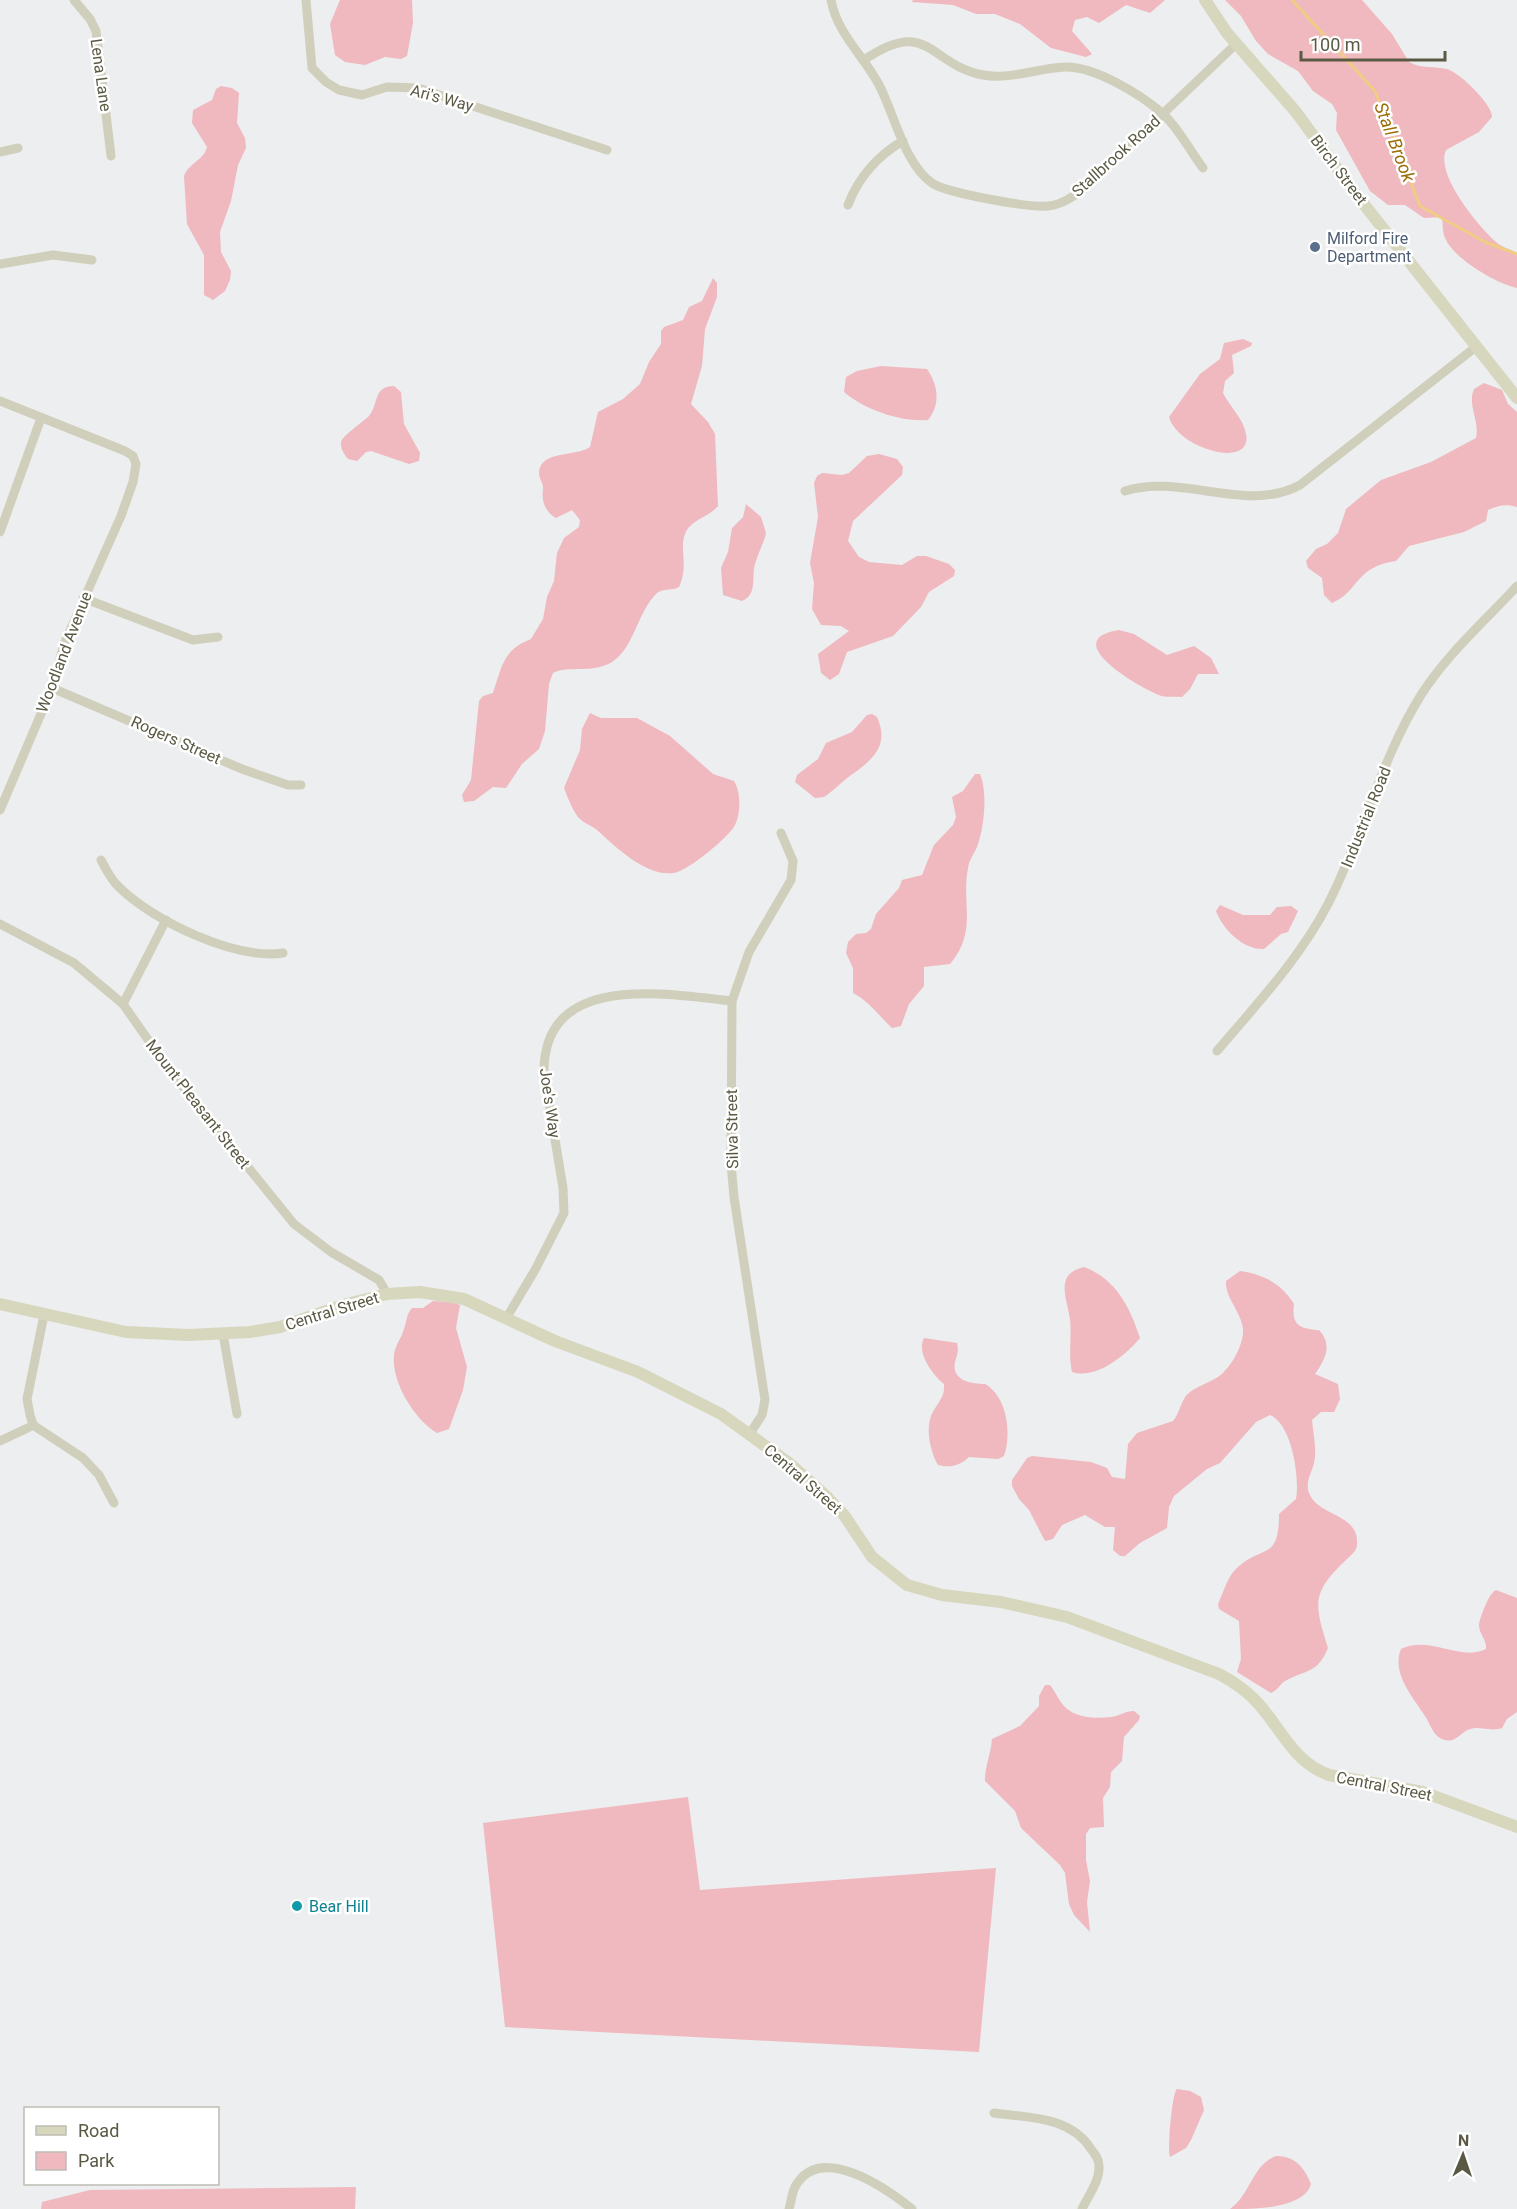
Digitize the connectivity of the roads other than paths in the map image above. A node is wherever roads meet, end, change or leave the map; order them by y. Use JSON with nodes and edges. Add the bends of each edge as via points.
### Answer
{"nodes":[{"id":1,"x":74,"y":0,"type":"edge"},
{"id":2,"x":306,"y":0,"type":"edge"},
{"id":3,"x":831,"y":0,"type":"edge"},
{"id":4,"x":1204,"y":0,"type":"edge"},
{"id":5,"x":1236,"y":44,"type":"junction"},
{"id":6,"x":864,"y":60,"type":"junction"},
{"id":7,"x":1163,"y":114,"type":"junction"},
{"id":8,"x":903,"y":141,"type":"junction"},
{"id":9,"x":18,"y":148,"type":"dead end"},
{"id":10,"x":607,"y":150,"type":"dead end"},
{"id":11,"x":0,"y":153,"type":"edge"},
{"id":12,"x":111,"y":156,"type":"dead end"},
{"id":13,"x":1203,"y":168,"type":"dead end"},
{"id":14,"x":848,"y":205,"type":"dead end"},
{"id":15,"x":92,"y":260,"type":"dead end"},
{"id":16,"x":0,"y":264,"type":"edge"},
{"id":17,"x":1477,"y":346,"type":"junction"},
{"id":18,"x":1517,"y":398,"type":"edge"},
{"id":19,"x":0,"y":401,"type":"edge"},
{"id":20,"x":41,"y":418,"type":"junction"},
{"id":21,"x":1125,"y":491,"type":"dead end"},
{"id":22,"x":0,"y":532,"type":"edge"},
{"id":23,"x":1517,"y":586,"type":"edge"},
{"id":24,"x":83,"y":598,"type":"junction"},
{"id":25,"x":218,"y":637,"type":"dead end"},
{"id":26,"x":52,"y":688,"type":"junction"},
{"id":27,"x":301,"y":785,"type":"dead end"},
{"id":28,"x":0,"y":810,"type":"edge"},
{"id":29,"x":781,"y":832,"type":"dead end"},
{"id":30,"x":101,"y":860,"type":"dead end"},
{"id":31,"x":166,"y":920,"type":"junction"},
{"id":32,"x":0,"y":924,"type":"edge"},
{"id":33,"x":283,"y":953,"type":"dead end"},
{"id":34,"x":732,"y":1001,"type":"junction"},
{"id":35,"x":123,"y":1004,"type":"junction"},
{"id":36,"x":1217,"y":1051,"type":"dead end"},
{"id":37,"x":387,"y":1294,"type":"junction"},
{"id":38,"x":0,"y":1304,"type":"edge"},
{"id":39,"x":44,"y":1315,"type":"junction"},
{"id":40,"x":507,"y":1317,"type":"junction"},
{"id":41,"x":223,"y":1334,"type":"junction"},
{"id":42,"x":237,"y":1414,"type":"dead end"},
{"id":43,"x":34,"y":1425,"type":"junction"},
{"id":44,"x":748,"y":1434,"type":"junction"},
{"id":45,"x":0,"y":1441,"type":"edge"},
{"id":46,"x":114,"y":1503,"type":"dead end"},
{"id":47,"x":1517,"y":1827,"type":"edge"},
{"id":48,"x":994,"y":2113,"type":"dead end"},
{"id":49,"x":789,"y":2209,"type":"edge"},
{"id":50,"x":912,"y":2209,"type":"edge"},
{"id":51,"x":1082,"y":2209,"type":"edge"}],
"edges":[{"from":1,"to":12,"type":"street","name":"Lena Lane","via":[[96,31]]},
{"from":2,"to":10,"type":"street","name":"Ari's Way","via":[[312,68],[339,90],[362,95],[387,87],[418,88]]},
{"from":3,"to":6,"type":"street","name":"Stallbrook Road","via":[[834,17]]},
{"from":4,"to":5,"type":"street","name":"Birch Street"},
{"from":5,"to":7,"type":"street","name":"Stallbrook Road"},
{"from":5,"to":17,"type":"street","name":"Birch Street","via":[[1296,112]]},
{"from":6,"to":7,"type":"street","via":[[882,48],[916,41],[984,76],[1067,67],[1086,70],[1111,80]]},
{"from":6,"to":8,"type":"street","name":"Stallbrook Road"},
{"from":7,"to":8,"type":"street","name":"Stallbrook Road","via":[[1085,188],[1049,206],[988,198],[932,183]]},
{"from":7,"to":13,"type":"street"},
{"from":8,"to":14,"type":"street","via":[[889,149],[861,179]]},
{"from":9,"to":11,"type":"street"},
{"from":15,"to":16,"type":"street","via":[[53,255]]},
{"from":17,"to":18,"type":"street","name":"Birch Street"},
{"from":17,"to":21,"type":"street","via":[[1290,490],[1271,495],[1151,486]]},
{"from":19,"to":20,"type":"street"},
{"from":20,"to":22,"type":"street"},
{"from":20,"to":24,"type":"street","name":"Woodland Avenue","via":[[104,441],[134,459],[133,482],[121,516]]},
{"from":23,"to":36,"type":"street","name":"Industrial Road","via":[[1423,692],[1314,927],[1276,981]]},
{"from":24,"to":25,"type":"street","via":[[193,640]]},
{"from":24,"to":26,"type":"street","name":"Woodland Avenue"},
{"from":26,"to":27,"type":"street","name":"Rogers Street","via":[[242,769],[288,785]]},
{"from":26,"to":28,"type":"street","name":"Woodland Avenue"},
{"from":29,"to":34,"type":"street","name":"Silva Street","via":[[793,861],[791,880],[749,952]]},
{"from":30,"to":31,"type":"street","via":[[117,886]]},
{"from":31,"to":33,"type":"street","via":[[235,949],[268,955]]},
{"from":31,"to":35,"type":"street"},
{"from":32,"to":35,"type":"street","name":"Mount Pleasant Street","via":[[74,963]]},
{"from":34,"to":40,"type":"street","name":"Joe's Way","via":[[677,995],[603,997],[572,1009],[559,1023],[549,1039],[544,1073],[564,1213]]},
{"from":34,"to":44,"type":"street","name":"Silva Street","via":[[732,1175],[765,1400],[762,1415]]},
{"from":35,"to":37,"type":"street","name":"Mount Pleasant Street","via":[[170,1071],[294,1224],[379,1280]]},
{"from":37,"to":40,"type":"street","name":"Central Street","via":[[441,1294]]},
{"from":37,"to":41,"type":"street","name":"Central Street","via":[[280,1327]]},
{"from":38,"to":39,"type":"street","name":"Central Street"},
{"from":39,"to":41,"type":"street","name":"Central Street","via":[[126,1332]]},
{"from":39,"to":43,"type":"street","via":[[27,1399]]},
{"from":40,"to":44,"type":"street","name":"Central Street","via":[[555,1341],[638,1372],[721,1414]]},
{"from":41,"to":42,"type":"street"},
{"from":43,"to":45,"type":"street"},
{"from":43,"to":46,"type":"street","via":[[83,1458],[99,1475]]},
{"from":44,"to":47,"type":"street","name":"Central Street","via":[[827,1497],[872,1557],[908,1585],[942,1595],[1001,1602],[1067,1617],[1219,1674],[1255,1700],[1288,1747],[1316,1770],[1423,1792]]},
{"from":48,"to":51,"type":"street","via":[[1063,2124],[1085,2139],[1099,2167]]},
{"from":49,"to":50,"type":"street","via":[[795,2187],[803,2177],[827,2167],[844,2169],[879,2185]]}]}
